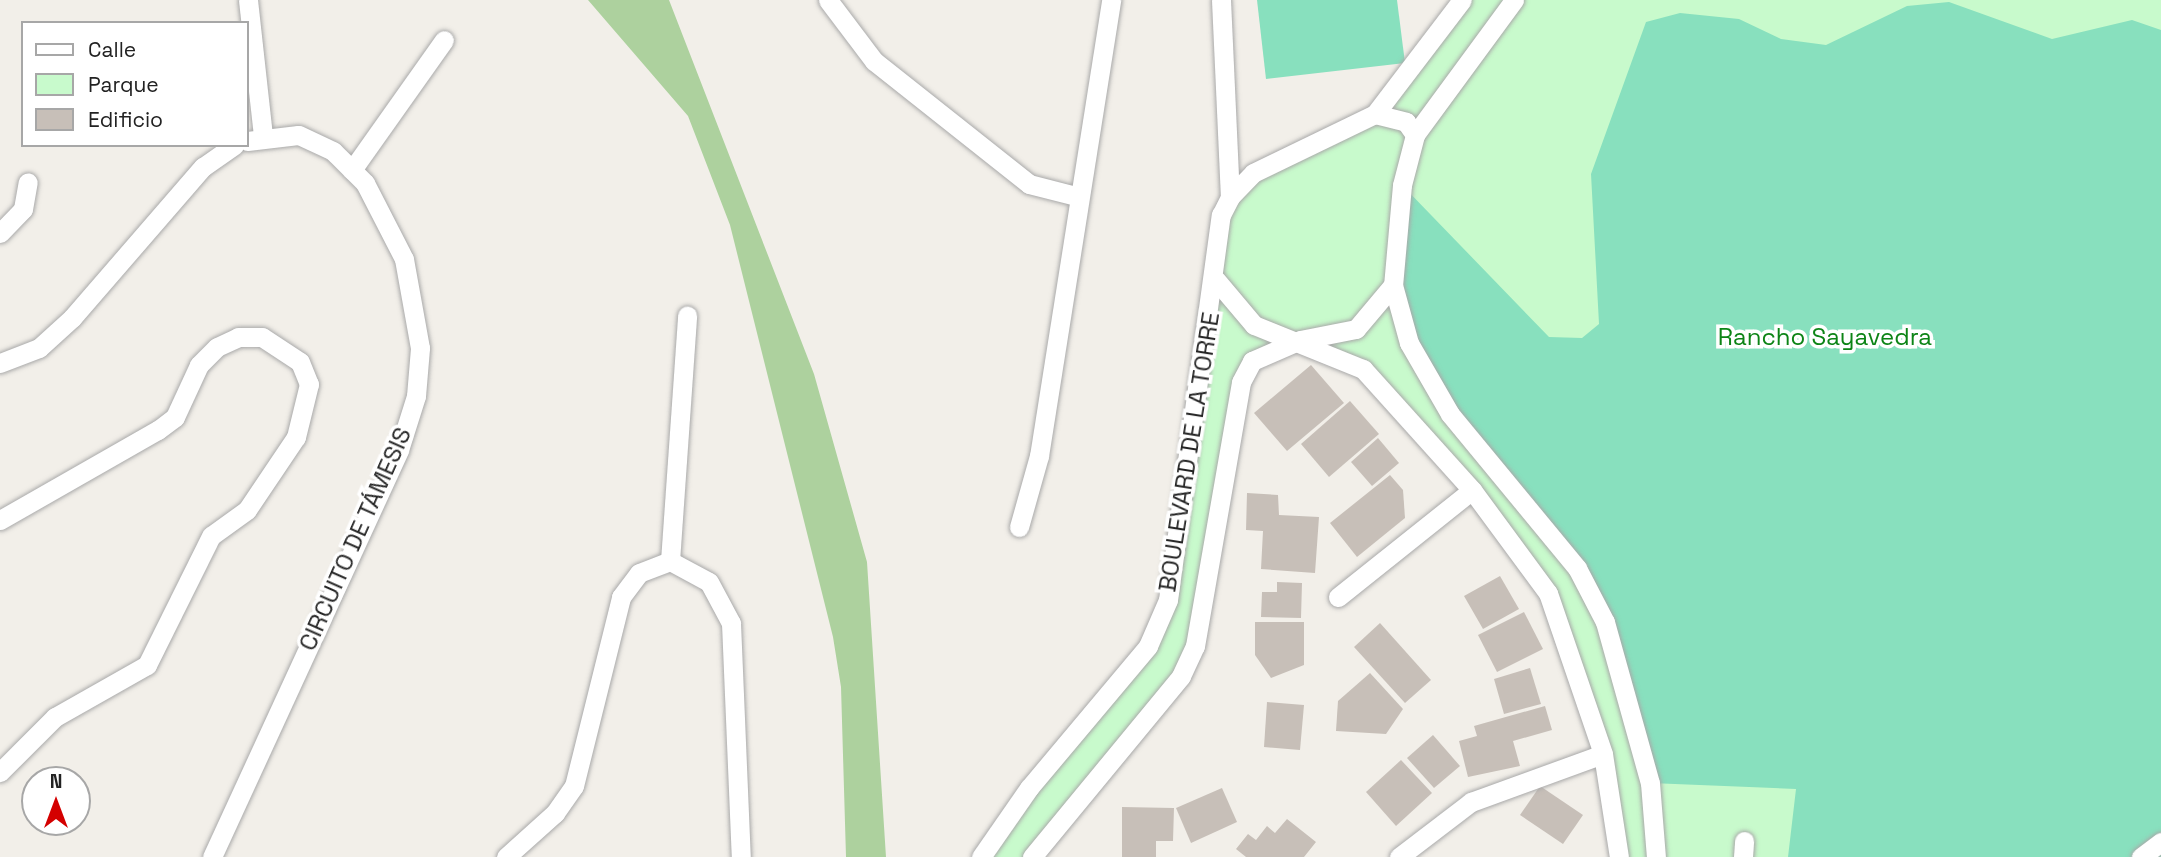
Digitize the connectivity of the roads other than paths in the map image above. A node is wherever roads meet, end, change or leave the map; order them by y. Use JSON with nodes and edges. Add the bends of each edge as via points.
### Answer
{"nodes":[{"id":1,"x":248,"y":0,"type":"edge"},
{"id":2,"x":828,"y":0,"type":"edge"},
{"id":3,"x":1111,"y":0,"type":"edge"},
{"id":4,"x":1221,"y":0,"type":"edge"},
{"id":5,"x":1462,"y":0,"type":"edge"},
{"id":6,"x":1514,"y":0,"type":"edge"},
{"id":7,"x":444,"y":40,"type":"dead end"},
{"id":8,"x":1375,"y":114,"type":"junction"},
{"id":9,"x":1415,"y":135,"type":"junction"},
{"id":10,"x":255,"y":138,"type":"edge"},
{"id":11,"x":231,"y":147,"type":"edge"},
{"id":12,"x":352,"y":170,"type":"junction"},
{"id":13,"x":28,"y":183,"type":"dead end"},
{"id":14,"x":1076,"y":196,"type":"junction"},
{"id":15,"x":1230,"y":197,"type":"junction"},
{"id":16,"x":0,"y":233,"type":"edge"},
{"id":17,"x":1216,"y":280,"type":"junction"},
{"id":18,"x":1393,"y":285,"type":"junction"},
{"id":19,"x":687,"y":316,"type":"dead end"},
{"id":20,"x":1300,"y":340,"type":"junction"},
{"id":21,"x":0,"y":363,"type":"edge"},
{"id":22,"x":1472,"y":490,"type":"junction"},
{"id":23,"x":0,"y":520,"type":"edge"},
{"id":24,"x":1019,"y":527,"type":"dead end"},
{"id":25,"x":670,"y":561,"type":"junction"},
{"id":26,"x":1338,"y":597,"type":"dead end"},
{"id":27,"x":1603,"y":754,"type":"junction"},
{"id":28,"x":0,"y":772,"type":"edge"},
{"id":29,"x":2161,"y":842,"type":"edge"},
{"id":30,"x":212,"y":857,"type":"edge"},
{"id":31,"x":506,"y":857,"type":"edge"},
{"id":32,"x":741,"y":857,"type":"edge"},
{"id":33,"x":981,"y":857,"type":"edge"},
{"id":34,"x":1032,"y":857,"type":"edge"},
{"id":35,"x":1399,"y":857,"type":"edge"},
{"id":36,"x":1619,"y":857,"type":"edge"},
{"id":37,"x":1656,"y":857,"type":"edge"},
{"id":38,"x":2141,"y":857,"type":"edge"}],
"edges":[{"from":1,"to":10,"type":"street"},
{"from":2,"to":14,"type":"street","via":[[874,61],[1029,184]]},
{"from":3,"to":14,"type":"street"},
{"from":4,"to":15,"type":"street"},
{"from":5,"to":8,"type":"street"},
{"from":6,"to":9,"type":"street"},
{"from":7,"to":12,"type":"street"},
{"from":8,"to":9,"type":"street","via":[[1406,122]]},
{"from":8,"to":15,"type":"street","via":[[1253,173]]},
{"from":9,"to":18,"type":"street","via":[[1402,185]]},
{"from":10,"to":12,"type":"street","name":"CIRCUITO DE TÁMESIS","via":[[298,135],[333,151]]},
{"from":11,"to":21,"type":"street","via":[[203,167],[72,318],[39,348]]},
{"from":12,"to":30,"type":"street","name":"CIRCUITO DE TÁMESIS","via":[[404,259],[419,336],[416,396],[399,450]]},
{"from":13,"to":16,"type":"street","via":[[23,209]]},
{"from":14,"to":24,"type":"street","via":[[1039,456]]},
{"from":15,"to":17,"type":"street","via":[[1221,215]]},
{"from":17,"to":20,"type":"street","via":[[1254,325]]},
{"from":17,"to":33,"type":"street","name":"BOULEVARD DE LA TORRE","via":[[1168,600],[1147,646],[1029,788]]},
{"from":18,"to":20,"type":"street","via":[[1356,328]]},
{"from":18,"to":37,"type":"street","via":[[1409,343],[1450,414],[1553,537],[1605,622],[1645,760]]},
{"from":19,"to":25,"type":"street"},
{"from":20,"to":22,"type":"street","via":[[1363,369]]},
{"from":20,"to":34,"type":"street","name":"BOULEVARD DE LA TORRE","via":[[1252,361],[1241,382],[1208,597],[1181,676]]},
{"from":22,"to":26,"type":"street"},
{"from":22,"to":27,"type":"street","via":[[1548,593]]},
{"from":23,"to":28,"type":"street","via":[[158,430],[174,417],[200,365],[216,347],[238,337],[262,337],[300,362],[309,384],[296,437],[247,510],[206,544],[147,665],[55,717]]},
{"from":25,"to":31,"type":"street","via":[[639,573],[621,597],[574,786],[555,813]]},
{"from":25,"to":32,"type":"street","via":[[709,582],[731,623]]},
{"from":27,"to":35,"type":"street","via":[[1471,802]]},
{"from":27,"to":36,"type":"street"},
{"from":29,"to":38,"type":"street"}]}
